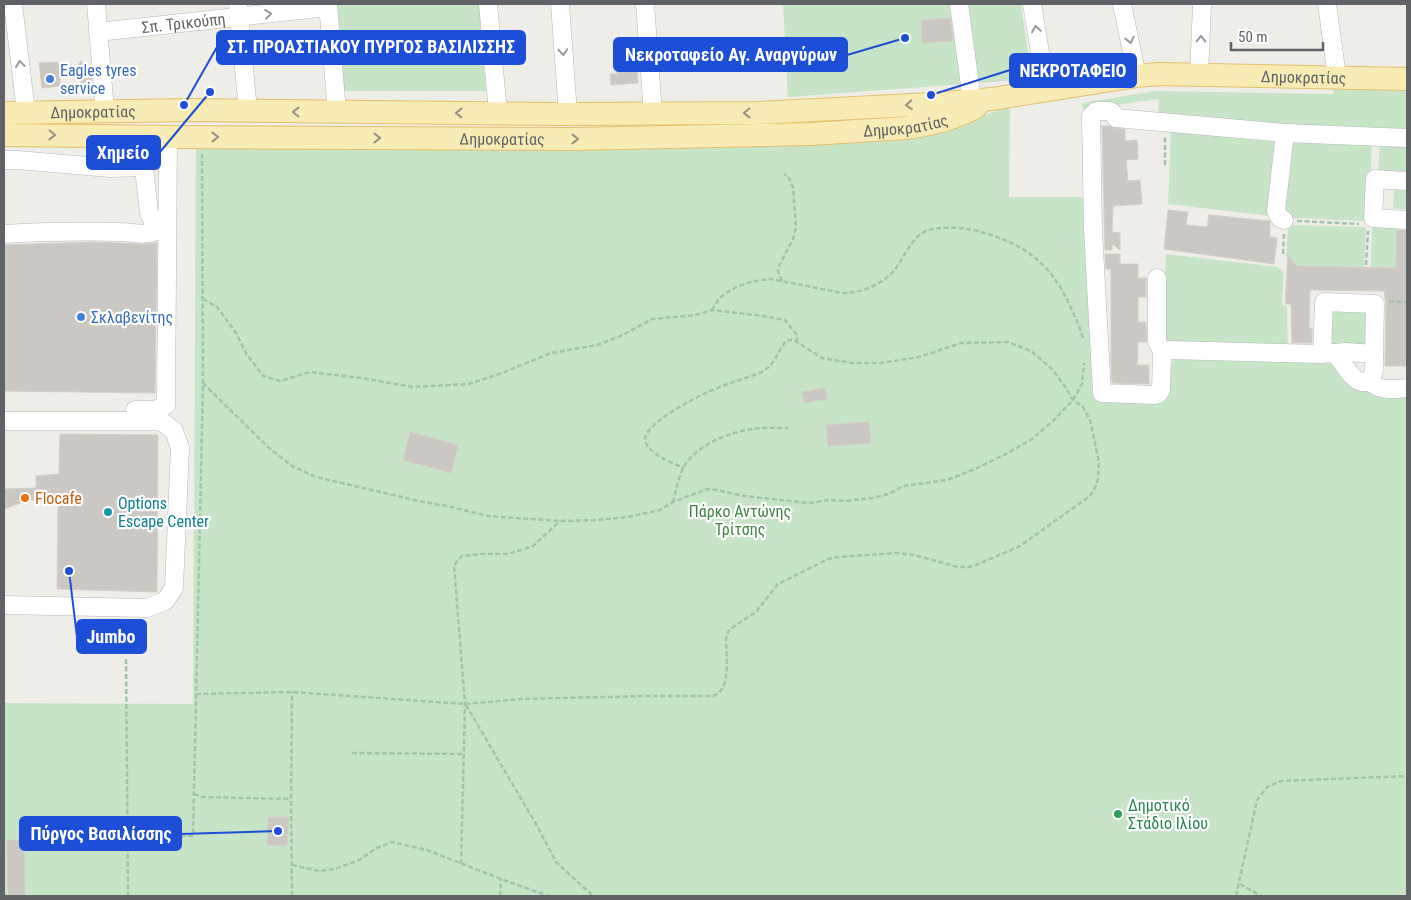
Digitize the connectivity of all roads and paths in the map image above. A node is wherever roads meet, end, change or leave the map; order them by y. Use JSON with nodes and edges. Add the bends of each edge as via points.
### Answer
{"nodes":[{"id":1,"x":13,"y":4,"type":"edge"},
{"id":2,"x":96,"y":4,"type":"edge"},
{"id":3,"x":488,"y":4,"type":"edge"},
{"id":4,"x":560,"y":4,"type":"edge"},
{"id":5,"x":645,"y":4,"type":"edge"},
{"id":6,"x":959,"y":4,"type":"edge"},
{"id":7,"x":1032,"y":4,"type":"edge"},
{"id":8,"x":1122,"y":4,"type":"edge"},
{"id":9,"x":1202,"y":4,"type":"edge"},
{"id":10,"x":1327,"y":4,"type":"edge"},
{"id":11,"x":328,"y":6,"type":"edge"},
{"id":12,"x":239,"y":10,"type":"edge"},
{"id":13,"x":98,"y":32,"type":"junction"},
{"id":14,"x":1199,"y":75,"type":"junction"},
{"id":15,"x":1137,"y":76,"type":"junction"},
{"id":16,"x":1337,"y":77,"type":"junction"},
{"id":17,"x":1407,"y":79,"type":"edge"},
{"id":18,"x":1046,"y":89,"type":"junction"},
{"id":19,"x":982,"y":100,"type":"junction"},
{"id":20,"x":105,"y":111,"type":"junction"},
{"id":21,"x":248,"y":111,"type":"junction"},
{"id":22,"x":4,"y":112,"type":"edge"},
{"id":23,"x":26,"y":112,"type":"junction"},
{"id":24,"x":337,"y":112,"type":"junction"},
{"id":25,"x":498,"y":113,"type":"junction"},
{"id":26,"x":568,"y":114,"type":"junction"},
{"id":27,"x":653,"y":114,"type":"junction"},
{"id":28,"x":1165,"y":122,"type":"junction"},
{"id":29,"x":1285,"y":133,"type":"junction"},
{"id":30,"x":4,"y":135,"type":"edge"},
{"id":31,"x":168,"y":137,"type":"junction"},
{"id":32,"x":202,"y":137,"type":"junction"},
{"id":33,"x":1407,"y":138,"type":"edge"},
{"id":34,"x":4,"y":160,"type":"edge"},
{"id":35,"x":1165,"y":165,"type":"dead end"},
{"id":36,"x":784,"y":174,"type":"dead end"},
{"id":37,"x":1407,"y":181,"type":"edge"},
{"id":38,"x":1284,"y":220,"type":"junction"},
{"id":39,"x":1407,"y":220,"type":"edge"},
{"id":40,"x":1359,"y":224,"type":"dead end"},
{"id":41,"x":1368,"y":224,"type":"dead end"},
{"id":42,"x":4,"y":234,"type":"edge"},
{"id":43,"x":1283,"y":254,"type":"dead end"},
{"id":44,"x":1366,"y":265,"type":"dead end"},
{"id":45,"x":1158,"y":278,"type":"dead end"},
{"id":46,"x":782,"y":281,"type":"junction"},
{"id":47,"x":202,"y":299,"type":"junction"},
{"id":48,"x":712,"y":310,"type":"junction"},
{"id":49,"x":1084,"y":340,"type":"dead end"},
{"id":50,"x":797,"y":342,"type":"junction"},
{"id":51,"x":1165,"y":352,"type":"junction"},
{"id":52,"x":1329,"y":354,"type":"junction"},
{"id":53,"x":1374,"y":354,"type":"junction"},
{"id":54,"x":1086,"y":355,"type":"dead end"},
{"id":55,"x":1369,"y":381,"type":"junction"},
{"id":56,"x":203,"y":383,"type":"junction"},
{"id":57,"x":1407,"y":388,"type":"edge"},
{"id":58,"x":1073,"y":400,"type":"junction"},
{"id":59,"x":4,"y":411,"type":"edge"},
{"id":60,"x":4,"y":420,"type":"edge"},
{"id":61,"x":788,"y":428,"type":"dead end"},
{"id":62,"x":684,"y":468,"type":"junction"},
{"id":63,"x":674,"y":502,"type":"junction"},
{"id":64,"x":560,"y":521,"type":"junction"},
{"id":65,"x":4,"y":605,"type":"edge"},
{"id":66,"x":126,"y":659,"type":"dead end"},
{"id":67,"x":292,"y":692,"type":"junction"},
{"id":68,"x":196,"y":694,"type":"junction"},
{"id":69,"x":465,"y":704,"type":"junction"},
{"id":70,"x":352,"y":753,"type":"dead end"},
{"id":71,"x":464,"y":754,"type":"junction"},
{"id":72,"x":1407,"y":776,"type":"edge"},
{"id":73,"x":194,"y":794,"type":"junction"},
{"id":74,"x":291,"y":799,"type":"junction"},
{"id":75,"x":128,"y":836,"type":"junction"},
{"id":76,"x":461,"y":864,"type":"junction"},
{"id":77,"x":292,"y":866,"type":"junction"},
{"id":78,"x":501,"y":880,"type":"junction"},
{"id":79,"x":1240,"y":884,"type":"junction"},
{"id":80,"x":128,"y":896,"type":"edge"},
{"id":81,"x":292,"y":896,"type":"edge"},
{"id":82,"x":500,"y":896,"type":"edge"},
{"id":83,"x":550,"y":896,"type":"edge"},
{"id":84,"x":593,"y":896,"type":"edge"},
{"id":85,"x":1236,"y":896,"type":"edge"},
{"id":86,"x":1261,"y":896,"type":"edge"}],
"edges":[{"from":23,"to":1,"type":"street","one_way":true},
{"from":2,"to":13,"type":"street"},
{"from":3,"to":25,"type":"street"},
{"from":4,"to":26,"type":"street","one_way":true},
{"from":5,"to":27,"type":"street"},
{"from":6,"to":19,"type":"street"},
{"from":18,"to":7,"type":"street","one_way":true},
{"from":8,"to":15,"type":"street","one_way":true},
{"from":14,"to":9,"type":"street","one_way":true},
{"from":10,"to":16,"type":"street"},
{"from":12,"to":11,"type":"street","name":"Σπ. Τρικούπη","one_way":true},
{"from":11,"to":24,"type":"street"},
{"from":12,"to":13,"type":"street","name":"Σπ. Τρικούπη"},
{"from":12,"to":21,"type":"street"},
{"from":13,"to":20,"type":"street"},
{"from":14,"to":15,"type":"main road","name":"Δημοκρατίας"},
{"from":14,"to":16,"type":"main road","name":"Δημοκρατίας"},
{"from":15,"to":18,"type":"main road","name":"Δημοκρατίας"},
{"from":16,"to":17,"type":"main road","name":"Δημοκρατίας"},
{"from":18,"to":19,"type":"main road","name":"Δημοκρατίας"},
{"from":19,"to":27,"type":"main road","name":"Δημοκρατίας","one_way":true,"via":[[758,113]]},
{"from":32,"to":19,"type":"main road","name":"Δημοκρατίας","one_way":true,"via":[[572,139],[859,132],[929,124],[967,112]]},
{"from":20,"to":21,"type":"main road","name":"Δημοκρατίας"},
{"from":20,"to":23,"type":"main road","name":"Δημοκρατίας"},
{"from":24,"to":21,"type":"main road","name":"Δημοκρατίας","one_way":true},
{"from":22,"to":23,"type":"main road","name":"Δημοκρατίας"},
{"from":25,"to":24,"type":"main road","name":"Δημοκρατίας","one_way":true},
{"from":25,"to":26,"type":"main road","name":"Δημοκρατίας"},
{"from":26,"to":27,"type":"main road","name":"Δημοκρατίας"},
{"from":28,"to":29,"type":"street"},
{"from":28,"to":35,"type":"path"},
{"from":28,"to":51,"type":"street","via":[[1116,118],[1110,111],[1096,111],[1091,116],[1092,230],[1102,393],[1158,394]]},
{"from":29,"to":33,"type":"street"},
{"from":29,"to":38,"type":"street","via":[[1276,211]]},
{"from":30,"to":31,"type":"main road","name":"Δημοκρατίας","one_way":true},
{"from":31,"to":32,"type":"main road","name":"Δημοκρατίας"},
{"from":31,"to":59,"type":"street","via":[[166,404],[155,410]]},
{"from":32,"to":47,"type":"path"},
{"from":34,"to":42,"type":"street","via":[[110,168],[141,167],[144,169],[148,212],[155,227],[149,234]]},
{"from":36,"to":46,"type":"path","via":[[793,188],[796,228],[779,266]]},
{"from":37,"to":39,"type":"street","via":[[1375,179],[1373,218]]},
{"from":38,"to":40,"type":"path"},
{"from":38,"to":43,"type":"path"},
{"from":41,"to":44,"type":"path"},
{"from":45,"to":51,"type":"street","via":[[1157,341]]},
{"from":46,"to":48,"type":"path","via":[[760,280],[739,286],[719,299]]},
{"from":46,"to":49,"type":"path","via":[[842,293],[863,290],[890,275],[907,249],[924,233],[965,228],[1011,242],[1042,264],[1064,293]]},
{"from":47,"to":48,"type":"path","via":[[217,307],[263,376],[280,381],[310,372],[412,387],[469,384],[551,353],[597,345],[623,336],[652,319],[696,315]]},
{"from":47,"to":56,"type":"path"},
{"from":48,"to":50,"type":"path","via":[[785,320],[797,335]]},
{"from":50,"to":58,"type":"path","via":[[822,358],[852,363],[881,363],[919,357],[961,343],[1008,342],[1031,352],[1052,369]]},
{"from":50,"to":62,"type":"path","via":[[787,340],[769,368],[707,392],[650,428],[645,440],[649,449]]},
{"from":51,"to":52,"type":"street"},
{"from":52,"to":53,"type":"street"},
{"from":52,"to":53,"type":"street","via":[[1324,302],[1375,304]]},
{"from":52,"to":55,"type":"street","via":[[1358,383]]},
{"from":53,"to":55,"type":"street"},
{"from":54,"to":58,"type":"path","via":[[1082,384]]},
{"from":55,"to":57,"type":"street","via":[[1381,389]]},
{"from":56,"to":64,"type":"path","via":[[268,447],[292,466],[316,477],[488,516]]},
{"from":56,"to":68,"type":"path"},
{"from":58,"to":63,"type":"path","via":[[1032,438],[994,460],[947,480],[903,486],[882,496],[846,501],[808,503],[707,489]]},
{"from":58,"to":69,"type":"path","via":[[1083,407],[1090,420],[1099,462],[1098,479],[1090,496],[1020,546],[969,567],[896,553],[838,557],[807,569],[778,584],[756,612],[730,629],[726,639],[725,681],[722,691],[716,696],[521,699]]},
{"from":60,"to":65,"type":"street","via":[[161,421],[174,431],[180,448],[174,588],[165,601],[148,608]]},
{"from":61,"to":62,"type":"path","via":[[752,429],[718,438],[695,452]]},
{"from":62,"to":63,"type":"path"},
{"from":63,"to":64,"type":"path","via":[[660,510],[628,517]]},
{"from":64,"to":69,"type":"path","via":[[533,546],[508,554],[462,556],[454,565]]},
{"from":66,"to":75,"type":"path"},
{"from":67,"to":68,"type":"path"},
{"from":67,"to":69,"type":"path"},
{"from":67,"to":74,"type":"path"},
{"from":68,"to":73,"type":"path"},
{"from":69,"to":71,"type":"path"},
{"from":69,"to":84,"type":"path","via":[[556,862]]},
{"from":70,"to":71,"type":"path"},
{"from":71,"to":76,"type":"path"},
{"from":72,"to":79,"type":"path","via":[[1281,781],[1267,787],[1257,800]]},
{"from":73,"to":74,"type":"path","via":[[202,797]]},
{"from":73,"to":75,"type":"path","via":[[193,836]]},
{"from":74,"to":77,"type":"path"},
{"from":75,"to":80,"type":"path"},
{"from":76,"to":77,"type":"path","via":[[427,850],[392,842],[335,869],[319,871]]},
{"from":76,"to":78,"type":"path"},
{"from":77,"to":81,"type":"path"},
{"from":78,"to":82,"type":"path"},
{"from":78,"to":83,"type":"path"},
{"from":79,"to":85,"type":"path"},
{"from":79,"to":86,"type":"path"}]}
